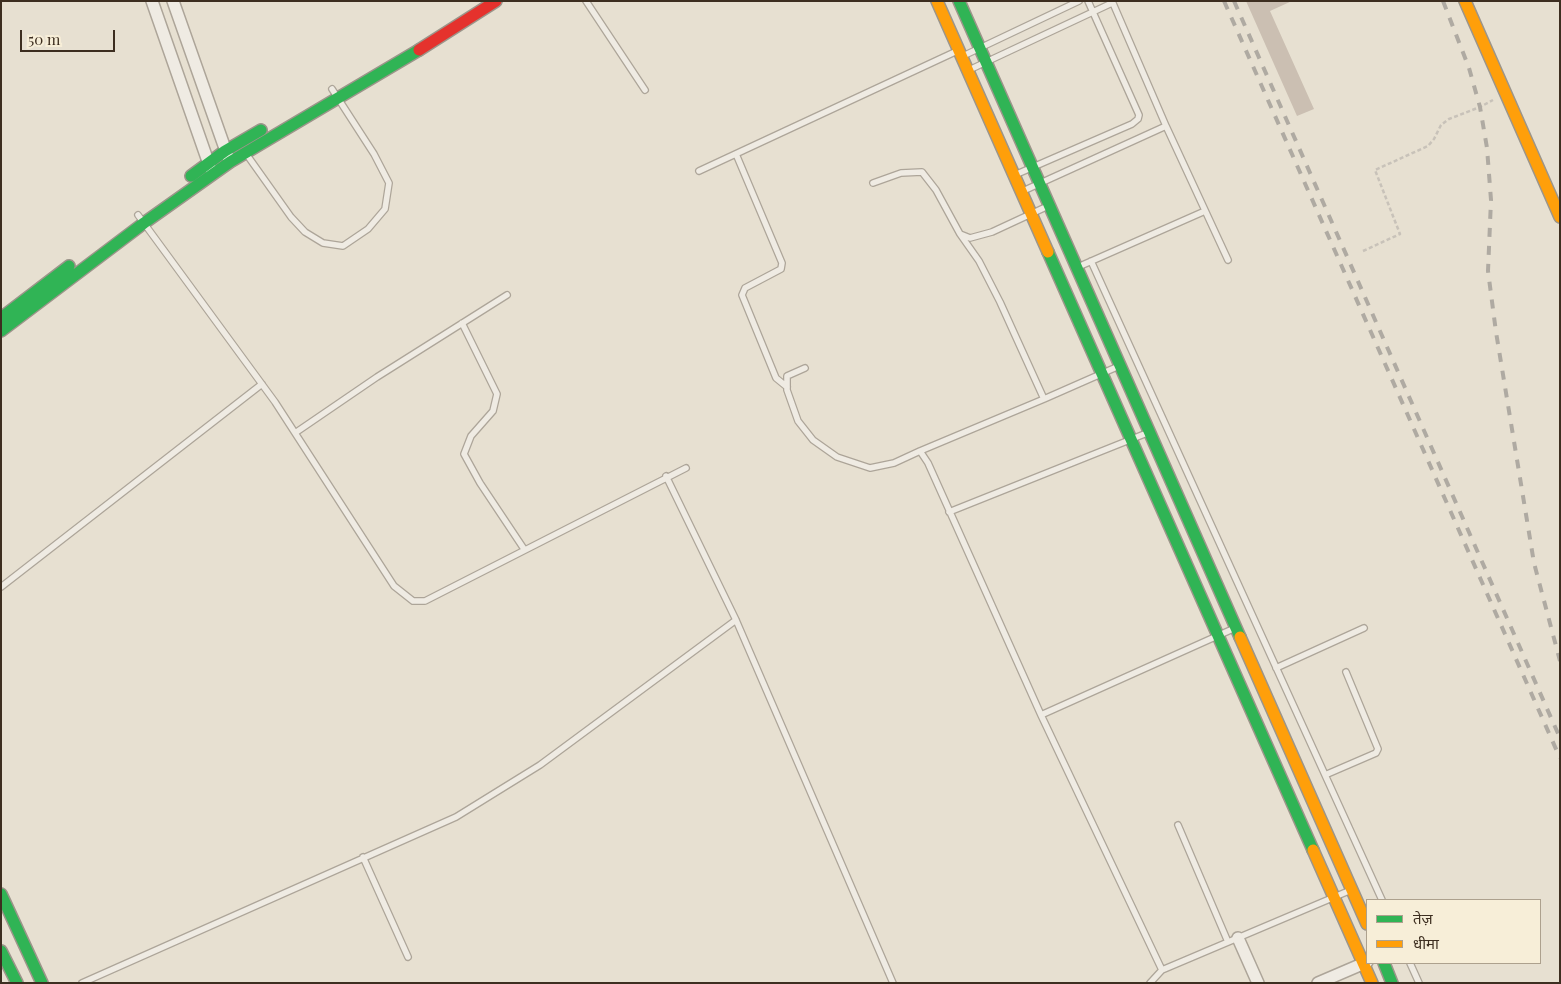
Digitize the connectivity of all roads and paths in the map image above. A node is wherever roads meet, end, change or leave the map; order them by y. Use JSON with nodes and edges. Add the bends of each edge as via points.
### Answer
{"nodes":[{"id":1,"x":152,"y":1,"type":"edge"},
{"id":2,"x":172,"y":1,"type":"edge"},
{"id":3,"x":475,"y":1,"type":"edge"},
{"id":4,"x":496,"y":1,"type":"edge"},
{"id":5,"x":586,"y":1,"type":"edge"},
{"id":6,"x":937,"y":1,"type":"edge"},
{"id":7,"x":959,"y":1,"type":"edge"},
{"id":8,"x":1079,"y":1,"type":"edge"},
{"id":9,"x":1088,"y":1,"type":"edge"},
{"id":10,"x":1465,"y":1,"type":"edge"},
{"id":11,"x":1112,"y":2,"type":"edge"},
{"id":12,"x":1092,"y":12,"type":"junction"},
{"id":13,"x":980,"y":48,"type":"junction"},
{"id":14,"x":960,"y":53,"type":"junction"},
{"id":15,"x":987,"y":61,"type":"junction"},
{"id":16,"x":968,"y":71,"type":"junction"},
{"id":17,"x":645,"y":90,"type":"dead end"},
{"id":18,"x":1504,"y":93,"type":"junction"},
{"id":19,"x":335,"y":94,"type":"junction"},
{"id":20,"x":1166,"y":126,"type":"junction"},
{"id":21,"x":242,"y":148,"type":"junction"},
{"id":22,"x":225,"y":151,"type":"junction"},
{"id":23,"x":736,"y":154,"type":"junction"},
{"id":24,"x":230,"y":162,"type":"junction"},
{"id":25,"x":1034,"y":167,"type":"junction"},
{"id":26,"x":210,"y":169,"type":"junction"},
{"id":27,"x":698,"y":171,"type":"dead end"},
{"id":28,"x":1015,"y":175,"type":"junction"},
{"id":29,"x":873,"y":183,"type":"dead end"},
{"id":30,"x":1041,"y":183,"type":"junction"},
{"id":31,"x":1022,"y":191,"type":"junction"},
{"id":32,"x":1050,"y":205,"type":"junction"},
{"id":33,"x":1205,"y":211,"type":"junction"},
{"id":34,"x":1032,"y":214,"type":"junction"},
{"id":35,"x":1560,"y":217,"type":"edge"},
{"id":36,"x":141,"y":219,"type":"junction"},
{"id":37,"x":960,"y":234,"type":"junction"},
{"id":38,"x":1363,"y":251,"type":"dead end"},
{"id":39,"x":1228,"y":260,"type":"dead end"},
{"id":40,"x":1091,"y":261,"type":"junction"},
{"id":41,"x":1078,"y":267,"type":"junction"},
{"id":42,"x":507,"y":295,"type":"dead end"},
{"id":43,"x":1,"y":318,"type":"edge"},
{"id":44,"x":462,"y":323,"type":"junction"},
{"id":45,"x":1,"y":332,"type":"edge"},
{"id":46,"x":1121,"y":366,"type":"junction"},
{"id":47,"x":806,"y":368,"type":"dead end"},
{"id":48,"x":1102,"y":374,"type":"junction"},
{"id":49,"x":262,"y":384,"type":"junction"},
{"id":50,"x":787,"y":387,"type":"junction"},
{"id":51,"x":1044,"y":399,"type":"junction"},
{"id":52,"x":1150,"y":432,"type":"junction"},
{"id":53,"x":295,"y":433,"type":"junction"},
{"id":54,"x":1130,"y":440,"type":"junction"},
{"id":55,"x":920,"y":451,"type":"junction"},
{"id":56,"x":686,"y":468,"type":"dead end"},
{"id":57,"x":666,"y":476,"type":"junction"},
{"id":58,"x":950,"y":512,"type":"junction"},
{"id":59,"x":524,"y":550,"type":"junction"},
{"id":60,"x":1,"y":587,"type":"edge"},
{"id":61,"x":736,"y":620,"type":"junction"},
{"id":62,"x":1237,"y":628,"type":"junction"},
{"id":63,"x":1364,"y":628,"type":"dead end"},
{"id":64,"x":1218,"y":636,"type":"junction"},
{"id":65,"x":1276,"y":668,"type":"junction"},
{"id":66,"x":1346,"y":672,"type":"dead end"},
{"id":67,"x":1041,"y":716,"type":"junction"},
{"id":68,"x":1325,"y":775,"type":"junction"},
{"id":69,"x":1308,"y":790,"type":"junction"},
{"id":70,"x":1291,"y":797,"type":"junction"},
{"id":71,"x":1178,"y":825,"type":"dead end"},
{"id":72,"x":363,"y":857,"type":"junction"},
{"id":73,"x":1352,"y":890,"type":"junction"},
{"id":74,"x":1,"y":894,"type":"edge"},
{"id":75,"x":1335,"y":897,"type":"junction"},
{"id":76,"x":1382,"y":899,"type":"edge"},
{"id":77,"x":1366,"y":922,"type":"edge"},
{"id":78,"x":1233,"y":940,"type":"junction"},
{"id":79,"x":1,"y":951,"type":"edge"},
{"id":80,"x":408,"y":957,"type":"dead end"},
{"id":81,"x":1366,"y":963,"type":"edge"},
{"id":82,"x":1366,"y":964,"type":"edge"},
{"id":83,"x":1384,"y":964,"type":"edge"},
{"id":84,"x":1410,"y":964,"type":"edge"},
{"id":85,"x":1162,"y":970,"type":"junction"},
{"id":86,"x":17,"y":983,"type":"edge"},
{"id":87,"x":42,"y":983,"type":"edge"},
{"id":88,"x":82,"y":983,"type":"edge"},
{"id":89,"x":892,"y":983,"type":"edge"},
{"id":90,"x":1150,"y":983,"type":"edge"},
{"id":91,"x":1258,"y":983,"type":"edge"},
{"id":92,"x":1318,"y":983,"type":"edge"},
{"id":93,"x":1372,"y":983,"type":"edge"},
{"id":94,"x":1392,"y":983,"type":"edge"},
{"id":95,"x":1419,"y":983,"type":"edge"}],
"edges":[{"from":1,"to":26,"type":"street"},
{"from":2,"to":22,"type":"street"},
{"from":3,"to":19,"type":"street"},
{"from":4,"to":19,"type":"street","via":[[409,57]]},
{"from":5,"to":17,"type":"lane"},
{"from":6,"to":14,"type":"street"},
{"from":7,"to":13,"type":"street"},
{"from":8,"to":13,"type":"lane"},
{"from":9,"to":12,"type":"lane"},
{"from":10,"to":18,"type":"street"},
{"from":11,"to":12,"type":"lane"},
{"from":11,"to":20,"type":"lane"},
{"from":12,"to":15,"type":"lane"},
{"from":12,"to":25,"type":"lane","via":[[1138,119]]},
{"from":13,"to":14,"type":"lane"},
{"from":13,"to":15,"type":"street"},
{"from":14,"to":16,"type":"street"},
{"from":14,"to":23,"type":"lane"},
{"from":15,"to":16,"type":"lane"},
{"from":15,"to":25,"type":"street"},
{"from":16,"to":28,"type":"street"},
{"from":18,"to":35,"type":"street"},
{"from":18,"to":38,"type":"path","via":[[1444,122],[1428,146],[1375,170],[1400,234]]},
{"from":19,"to":21,"type":"street"},
{"from":19,"to":21,"type":"lane","via":[[389,182],[386,209],[368,228],[343,246],[323,244],[305,232]]},
{"from":20,"to":30,"type":"lane"},
{"from":20,"to":33,"type":"lane"},
{"from":21,"to":22,"type":"street"},
{"from":21,"to":24,"type":"street"},
{"from":22,"to":24,"type":"street"},
{"from":22,"to":26,"type":"street"},
{"from":23,"to":27,"type":"lane"},
{"from":23,"to":50,"type":"lane","via":[[782,263],[781,268],[745,288],[742,295],[776,378]]},
{"from":24,"to":26,"type":"street"},
{"from":25,"to":28,"type":"lane"},
{"from":25,"to":30,"type":"street"},
{"from":26,"to":36,"type":"street"},
{"from":28,"to":31,"type":"street"},
{"from":29,"to":37,"type":"lane","via":[[901,174],[922,172],[936,190]]},
{"from":30,"to":31,"type":"lane"},
{"from":30,"to":32,"type":"street"},
{"from":31,"to":34,"type":"street"},
{"from":32,"to":34,"type":"lane"},
{"from":32,"to":41,"type":"street"},
{"from":33,"to":39,"type":"lane"},
{"from":33,"to":40,"type":"lane"},
{"from":34,"to":37,"type":"lane","via":[[977,237]]},
{"from":34,"to":48,"type":"street"},
{"from":36,"to":43,"type":"street"},
{"from":36,"to":45,"type":"street"},
{"from":36,"to":49,"type":"lane"},
{"from":37,"to":51,"type":"lane","via":[[996,294]]},
{"from":40,"to":41,"type":"lane"},
{"from":40,"to":65,"type":"lane"},
{"from":41,"to":46,"type":"street"},
{"from":42,"to":44,"type":"lane"},
{"from":44,"to":53,"type":"lane"},
{"from":44,"to":59,"type":"lane","via":[[497,394],[493,411],[471,436],[464,454]]},
{"from":46,"to":48,"type":"lane"},
{"from":46,"to":52,"type":"street"},
{"from":47,"to":50,"type":"lane","via":[[787,376]]},
{"from":48,"to":51,"type":"lane"},
{"from":48,"to":54,"type":"street"},
{"from":49,"to":53,"type":"lane"},
{"from":49,"to":60,"type":"lane"},
{"from":50,"to":55,"type":"lane","via":[[798,421],[813,440],[837,457],[870,468],[894,463]]},
{"from":51,"to":55,"type":"lane"},
{"from":52,"to":54,"type":"lane"},
{"from":52,"to":62,"type":"street"},
{"from":53,"to":59,"type":"lane","via":[[394,586],[413,601],[425,601]]},
{"from":54,"to":58,"type":"lane"},
{"from":54,"to":64,"type":"street"},
{"from":55,"to":58,"type":"lane"},
{"from":56,"to":57,"type":"lane"},
{"from":57,"to":59,"type":"lane"},
{"from":57,"to":61,"type":"lane"},
{"from":58,"to":67,"type":"lane"},
{"from":61,"to":72,"type":"lane","via":[[540,765],[456,817]]},
{"from":61,"to":89,"type":"lane"},
{"from":62,"to":64,"type":"lane"},
{"from":62,"to":69,"type":"street"},
{"from":63,"to":65,"type":"lane"},
{"from":64,"to":67,"type":"lane"},
{"from":64,"to":70,"type":"street"},
{"from":65,"to":68,"type":"lane"},
{"from":66,"to":68,"type":"lane","via":[[1378,749],[1376,753]]},
{"from":67,"to":85,"type":"lane"},
{"from":68,"to":76,"type":"lane"},
{"from":69,"to":70,"type":"street"},
{"from":69,"to":73,"type":"street"},
{"from":70,"to":75,"type":"street"},
{"from":71,"to":78,"type":"lane"},
{"from":72,"to":80,"type":"lane"},
{"from":72,"to":88,"type":"lane"},
{"from":73,"to":75,"type":"lane"},
{"from":73,"to":77,"type":"street"},
{"from":74,"to":87,"type":"street"},
{"from":75,"to":78,"type":"lane"},
{"from":75,"to":81,"type":"street"},
{"from":78,"to":85,"type":"lane"},
{"from":78,"to":91,"type":"street"},
{"from":79,"to":86,"type":"street"},
{"from":81,"to":92,"type":"street"},
{"from":82,"to":93,"type":"street"},
{"from":83,"to":94,"type":"street"},
{"from":84,"to":95,"type":"lane"},
{"from":85,"to":90,"type":"lane"}]}
